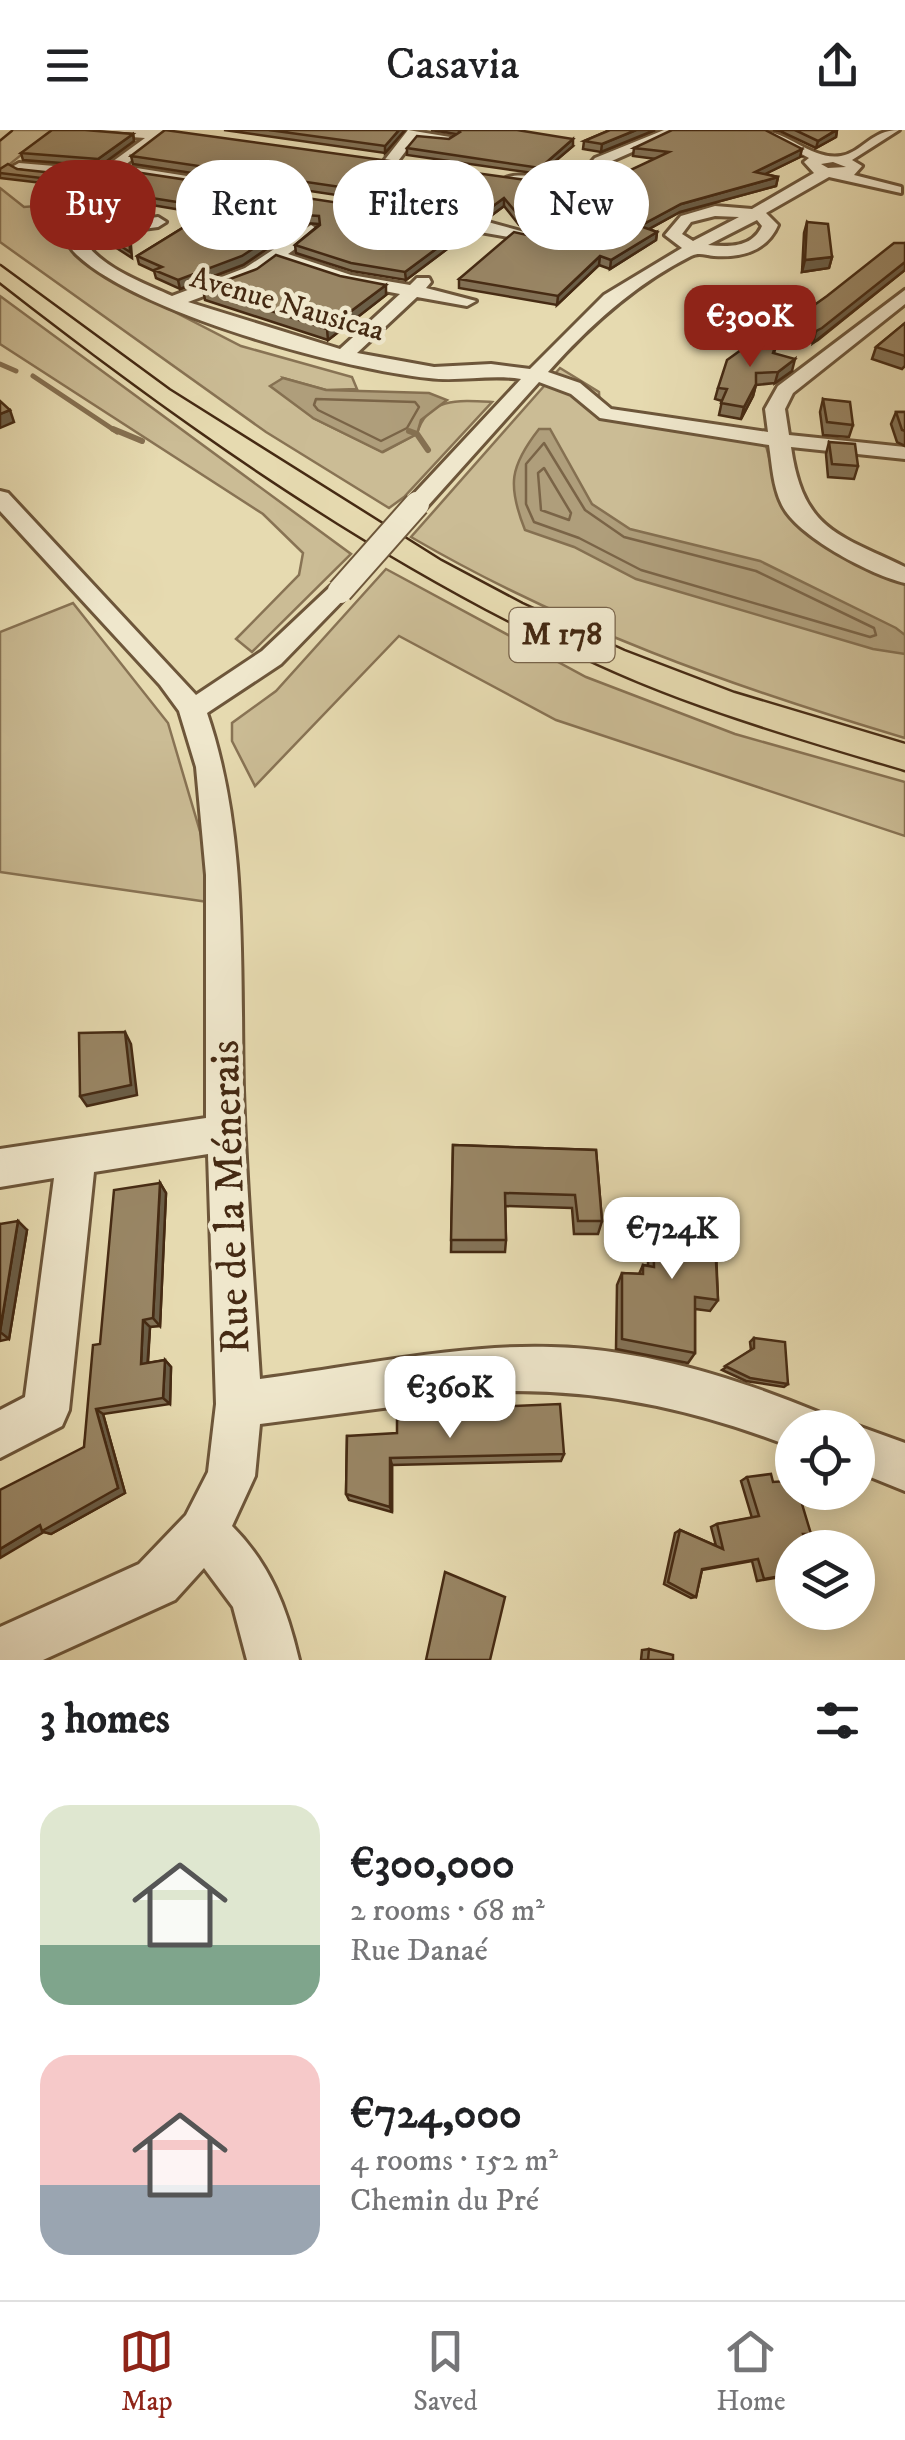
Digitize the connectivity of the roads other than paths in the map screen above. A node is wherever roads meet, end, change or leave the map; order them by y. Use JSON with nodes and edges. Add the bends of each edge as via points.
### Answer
{"nodes":[{"id":1,"x":89,"y":130,"type":"edge"},
{"id":2,"x":675,"y":130,"type":"edge"},
{"id":3,"x":764,"y":130,"type":"edge"},
{"id":4,"x":867,"y":130,"type":"edge"},
{"id":5,"x":166,"y":131,"type":"edge"},
{"id":6,"x":413,"y":132,"type":"edge"},
{"id":7,"x":887,"y":133,"type":"edge"},
{"id":8,"x":905,"y":136,"type":"edge"},
{"id":9,"x":448,"y":138,"type":"edge"},
{"id":10,"x":126,"y":160,"type":"edge"},
{"id":11,"x":397,"y":160,"type":"edge"},
{"id":12,"x":602,"y":160,"type":"edge"},
{"id":13,"x":19,"y":167,"type":"edge"},
{"id":14,"x":30,"y":168,"type":"edge"},
{"id":15,"x":836,"y":170,"type":"junction"},
{"id":16,"x":497,"y":177,"type":"edge"},
{"id":17,"x":514,"y":179,"type":"edge"},
{"id":18,"x":900,"y":191,"type":"edge"},
{"id":19,"x":752,"y":214,"type":"junction"},
{"id":20,"x":692,"y":249,"type":"junction"},
{"id":21,"x":82,"y":250,"type":"edge"},
{"id":22,"x":286,"y":250,"type":"edge"},
{"id":23,"x":278,"y":256,"type":"junction"},
{"id":24,"x":0,"y":262,"type":"edge"},
{"id":25,"x":0,"y":272,"type":"edge"},
{"id":26,"x":433,"y":274,"type":"dead end"},
{"id":27,"x":414,"y":291,"type":"junction"},
{"id":28,"x":905,"y":295,"type":"edge"},
{"id":29,"x":467,"y":301,"type":"dead end"},
{"id":30,"x":170,"y":303,"type":"junction"},
{"id":31,"x":342,"y":357,"type":"junction"},
{"id":32,"x":536,"y":378,"type":"junction"},
{"id":33,"x":778,"y":440,"type":"junction"},
{"id":34,"x":248,"y":448,"type":"junction"},
{"id":35,"x":905,"y":453,"type":"edge"},
{"id":36,"x":0,"y":498,"type":"edge"},
{"id":37,"x":905,"y":576,"type":"edge"},
{"id":38,"x":192,"y":709,"type":"junction"},
{"id":39,"x":905,"y":758,"type":"edge"},
{"id":40,"x":226,"y":1133,"type":"junction"},
{"id":41,"x":76,"y":1156,"type":"junction"},
{"id":42,"x":0,"y":1168,"type":"edge"},
{"id":43,"x":239,"y":1404,"type":"junction"},
{"id":44,"x":775,"y":1417,"type":"edge"},
{"id":45,"x":0,"y":1434,"type":"edge"},
{"id":46,"x":875,"y":1456,"type":"edge"},
{"id":47,"x":905,"y":1467,"type":"edge"},
{"id":48,"x":204,"y":1532,"type":"junction"},
{"id":49,"x":0,"y":1653,"type":"edge"},
{"id":50,"x":274,"y":1660,"type":"edge"}],
"edges":[{"from":1,"to":5,"type":"street"},
{"from":2,"to":12,"type":"street"},
{"from":3,"to":15,"type":"street"},
{"from":4,"to":7,"type":"street"},
{"from":5,"to":10,"type":"street"},
{"from":6,"to":9,"type":"street"},
{"from":6,"to":11,"type":"street"},
{"from":7,"to":8,"type":"street"},
{"from":7,"to":15,"type":"street"},
{"from":13,"to":14,"type":"street"},
{"from":15,"to":18,"type":"street"},
{"from":15,"to":18,"type":"street"},
{"from":15,"to":19,"type":"street"},
{"from":16,"to":17,"type":"street"},
{"from":19,"to":20,"type":"street"},
{"from":19,"to":20,"type":"street","via":[[770,225],[760,242]]},
{"from":19,"to":20,"type":"street","via":[[716,211],[686,218],[673,235]]},
{"from":20,"to":32,"type":"street","via":[[610,298]]},
{"from":21,"to":30,"type":"street","name":"Avenue Nausicaa"},
{"from":22,"to":23,"type":"street"},
{"from":23,"to":27,"type":"street"},
{"from":23,"to":30,"type":"street"},
{"from":24,"to":34,"type":"main road","number":"M 178"},
{"from":25,"to":34,"type":"main road","number":"M 178","via":[[160,395]]},
{"from":26,"to":27,"type":"street"},
{"from":27,"to":29,"type":"street"},
{"from":27,"to":31,"type":"street"},
{"from":28,"to":33,"type":"street","via":[[780,396]]},
{"from":30,"to":31,"type":"street","name":"Avenue Nausicaa"},
{"from":31,"to":32,"type":"street","name":"Avenue Nausicaa","via":[[433,374],[498,370]]},
{"from":32,"to":33,"type":"street","name":"Avenue Nausicaa","via":[[572,386],[600,412]]},
{"from":32,"to":38,"type":"street","bridge":true,"via":[[273,660]]},
{"from":33,"to":35,"type":"street","name":"Avenue Nausicaa"},
{"from":33,"to":37,"type":"street","via":[[789,497],[800,516],[826,537]]},
{"from":34,"to":39,"type":"main road","number":"M 178","via":[[366,528],[511,611],[722,701]]},
{"from":36,"to":38,"type":"street"},
{"from":38,"to":40,"type":"street","name":"Rue de la Ménerais","via":[[211,766],[222,875]]},
{"from":40,"to":41,"type":"street"},
{"from":40,"to":43,"type":"street","name":"Rue de la Ménerais"},
{"from":41,"to":42,"type":"street"},
{"from":41,"to":45,"type":"street","via":[[46,1410]]},
{"from":43,"to":44,"type":"street","via":[[560,1368],[670,1382]]},
{"from":43,"to":48,"type":"street","name":"Rue de la Ménerais","via":[[230,1476]]},
{"from":46,"to":47,"type":"street"},
{"from":48,"to":49,"type":"street","name":"Rue de la Ménerais","via":[[157,1582]]},
{"from":48,"to":50,"type":"street","via":[[243,1571],[263,1611]]}]}
